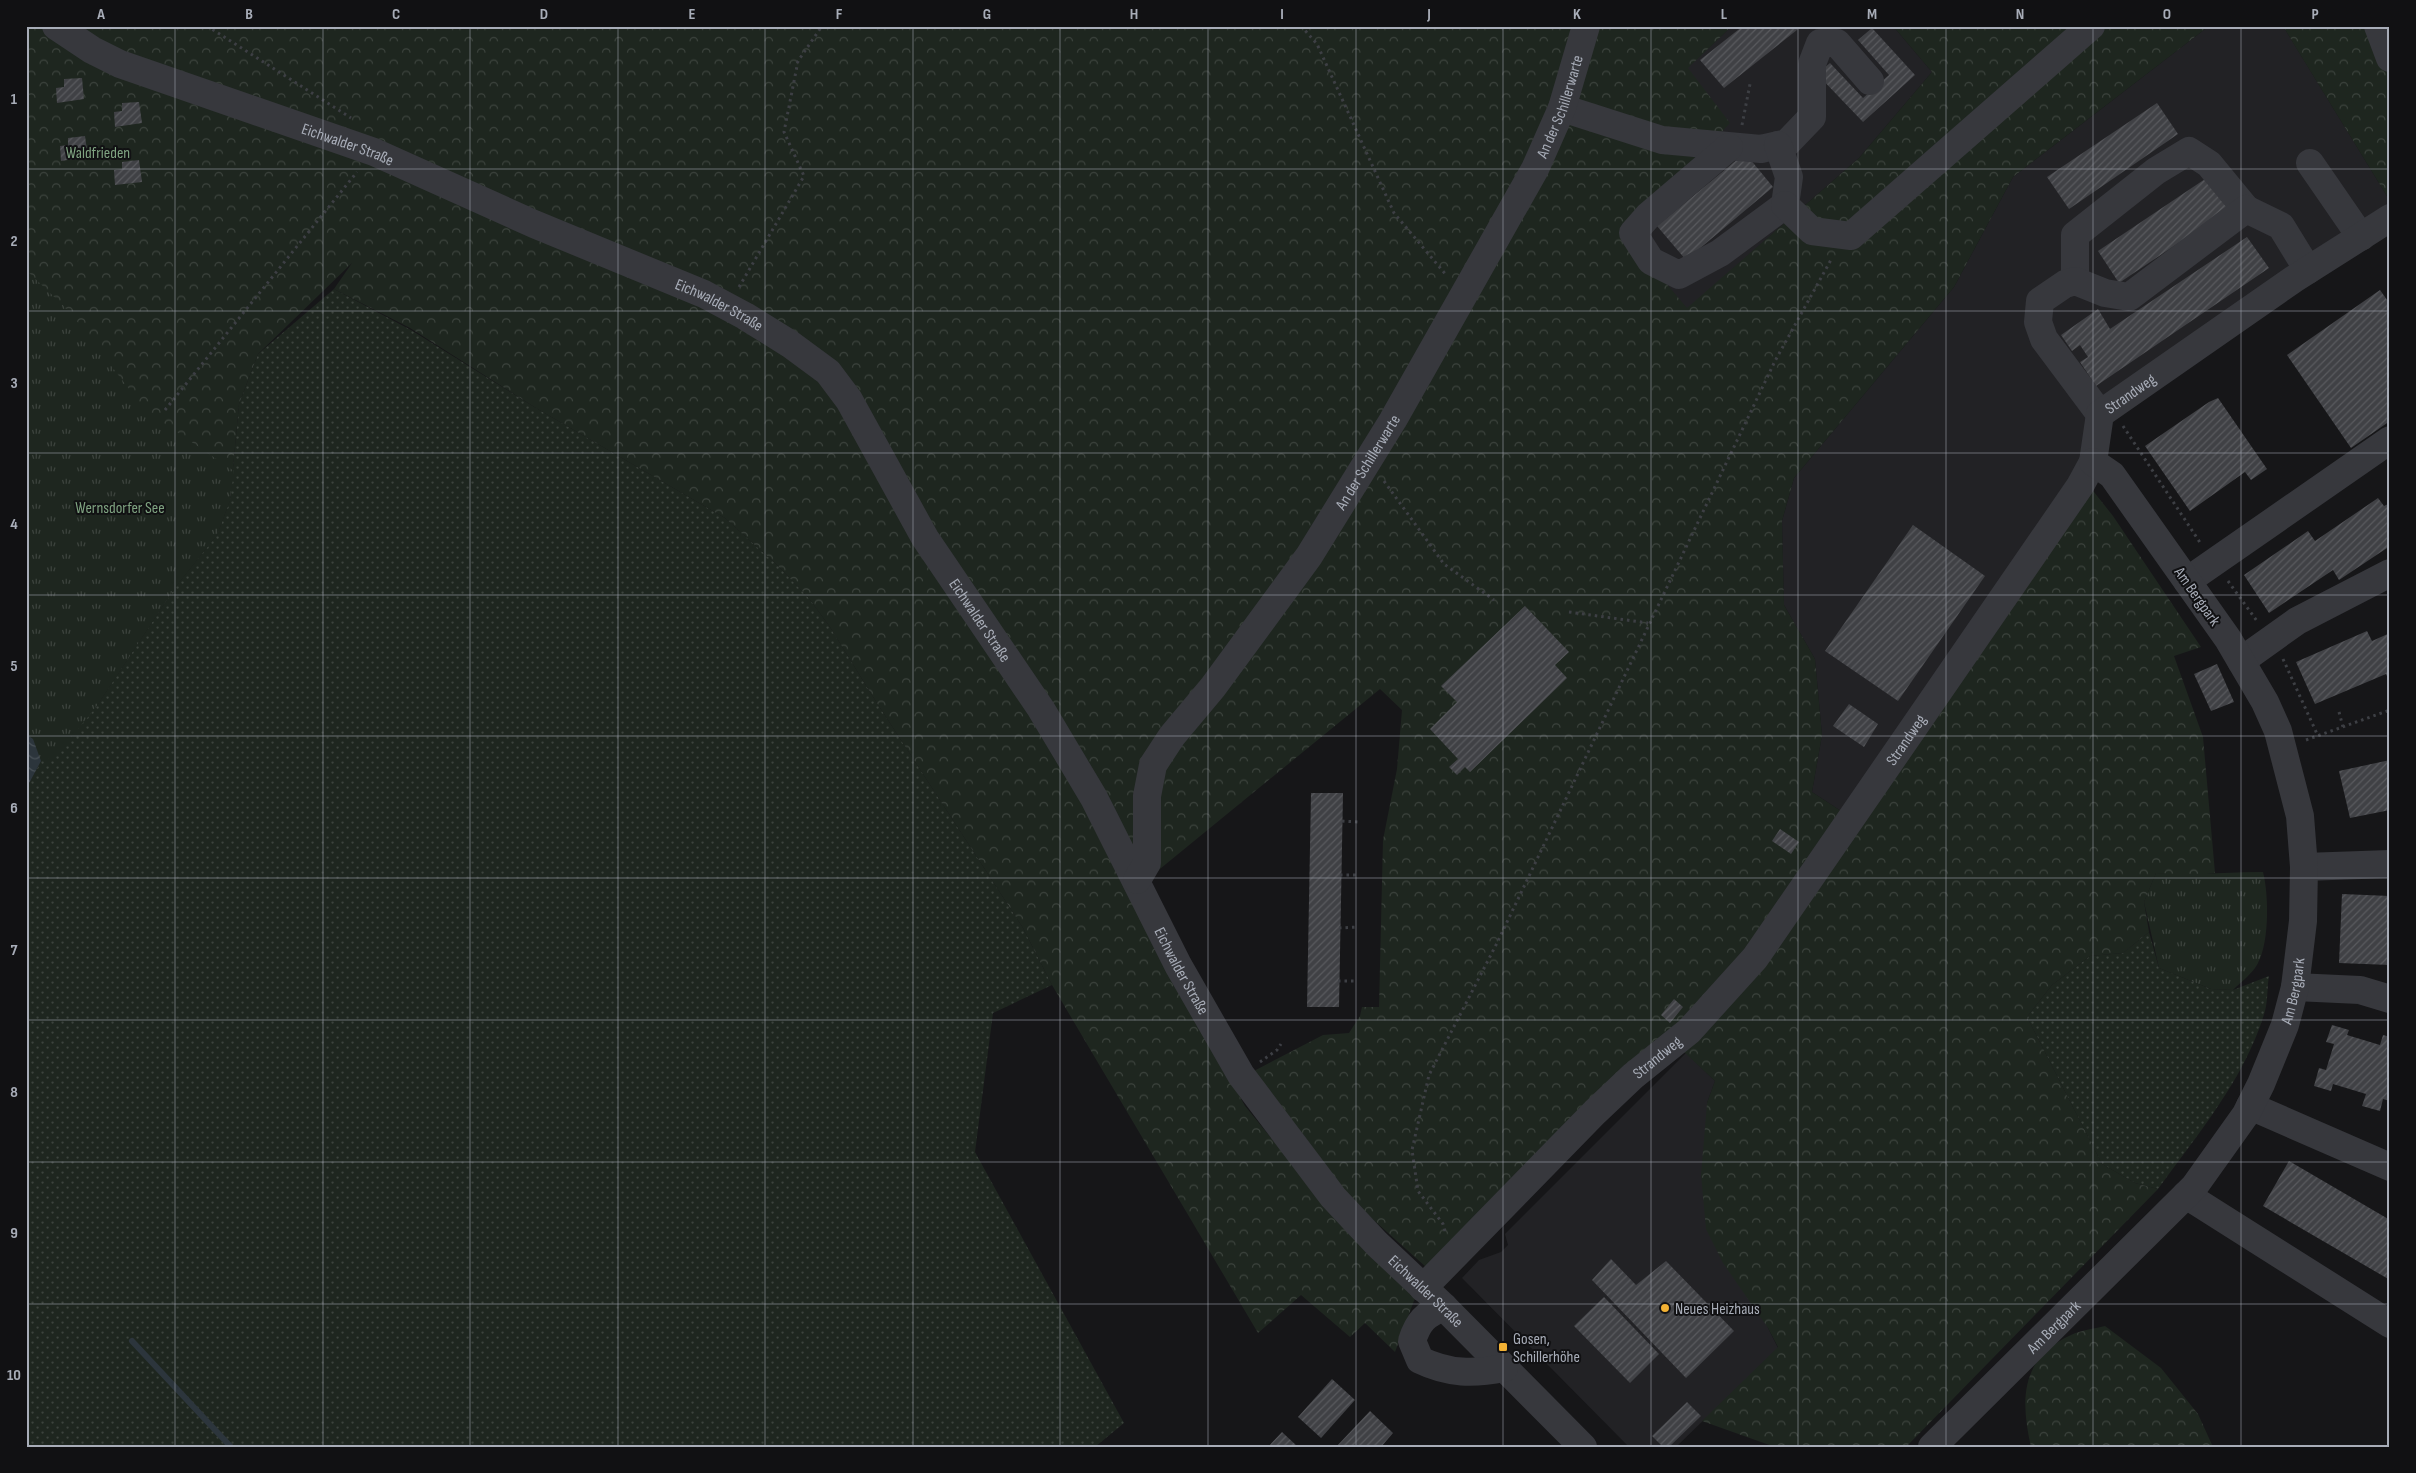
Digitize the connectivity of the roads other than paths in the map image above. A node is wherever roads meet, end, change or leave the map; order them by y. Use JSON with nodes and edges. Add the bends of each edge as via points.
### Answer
{"nodes":[{"id":1,"x":56,"y":26,"type":"edge"},
{"id":2,"x":1586,"y":26,"type":"edge"},
{"id":3,"x":2091,"y":26,"type":"edge"},
{"id":4,"x":2378,"y":26,"type":"edge"},
{"id":5,"x":2390,"y":58,"type":"edge"},
{"id":6,"x":1870,"y":81,"type":"dead end"},
{"id":7,"x":1562,"y":108,"type":"junction"},
{"id":8,"x":1778,"y":145,"type":"junction"},
{"id":9,"x":1734,"y":147,"type":"junction"},
{"id":10,"x":2310,"y":164,"type":"dead end"},
{"id":11,"x":1785,"y":205,"type":"junction"},
{"id":12,"x":2246,"y":209,"type":"junction"},
{"id":13,"x":2390,"y":218,"type":"edge"},
{"id":14,"x":2361,"y":237,"type":"junction"},
{"id":15,"x":2308,"y":270,"type":"junction"},
{"id":16,"x":2075,"y":281,"type":"junction"},
{"id":17,"x":2100,"y":414,"type":"junction"},
{"id":18,"x":2390,"y":440,"type":"edge"},
{"id":19,"x":2094,"y":462,"type":"junction"},
{"id":20,"x":2390,"y":573,"type":"edge"},
{"id":21,"x":2187,"y":581,"type":"junction"},
{"id":22,"x":2241,"y":660,"type":"junction"},
{"id":23,"x":2390,"y":864,"type":"edge"},
{"id":24,"x":2304,"y":867,"type":"junction"},
{"id":25,"x":1137,"y":880,"type":"junction"},
{"id":26,"x":2295,"y":987,"type":"junction"},
{"id":27,"x":2390,"y":999,"type":"edge"},
{"id":28,"x":2250,"y":1106,"type":"junction"},
{"id":29,"x":2390,"y":1167,"type":"edge"},
{"id":30,"x":2186,"y":1195,"type":"junction"},
{"id":31,"x":1423,"y":1288,"type":"junction"},
{"id":32,"x":1444,"y":1307,"type":"junction"},
{"id":33,"x":2390,"y":1324,"type":"edge"},
{"id":34,"x":1504,"y":1368,"type":"junction"},
{"id":35,"x":1582,"y":1447,"type":"edge"},
{"id":36,"x":1932,"y":1447,"type":"edge"}],
"edges":[{"from":1,"to":25,"type":"street","name":"Eichwalder Straße","via":[[120,64],[374,152],[525,220],[704,294],[790,344],[828,372],[849,400],[926,538],[1046,717]]},
{"from":2,"to":7,"type":"street","name":"An der Schillerwarte"},
{"from":3,"to":11,"type":"street","via":[[1850,236],[1812,231]]},
{"from":4,"to":5,"type":"street"},
{"from":6,"to":8,"type":"street","via":[[1837,43],[1820,43],[1812,64],[1812,117],[1787,143]]},
{"from":7,"to":9,"type":"street","via":[[1662,140]]},
{"from":7,"to":25,"type":"street","name":"An der Schillerwarte","via":[[1535,169],[1465,296],[1309,556],[1153,765],[1147,796],[1147,863]]},
{"from":8,"to":9,"type":"street"},
{"from":8,"to":11,"type":"street","via":[[1789,177]]},
{"from":9,"to":11,"type":"street","via":[[1648,216],[1633,234],[1651,261],[1679,276],[1720,253]]},
{"from":10,"to":14,"type":"street"},
{"from":12,"to":15,"type":"street","via":[[2280,226]]},
{"from":12,"to":16,"type":"street","via":[[2130,297],[2105,293]]},
{"from":12,"to":16,"type":"street","via":[[2208,164],[2190,151],[2156,171],[2075,235]]},
{"from":13,"to":14,"type":"street","name":"Strandweg"},
{"from":14,"to":15,"type":"street","name":"Strandweg"},
{"from":15,"to":17,"type":"street","name":"Strandweg"},
{"from":16,"to":17,"type":"street","via":[[2040,301],[2038,322],[2044,339]]},
{"from":17,"to":19,"type":"street","name":"Strandweg"},
{"from":18,"to":21,"type":"street"},
{"from":19,"to":21,"type":"street","name":"Am Bergpark","via":[[2112,475]]},
{"from":19,"to":31,"type":"street","name":"Strandweg","via":[[1755,958],[1689,1030],[1601,1106]]},
{"from":20,"to":22,"type":"street","via":[[2297,621]]},
{"from":21,"to":22,"type":"street","name":"Am Bergpark"},
{"from":22,"to":24,"type":"street","name":"Am Bergpark","via":[[2265,702],[2283,748],[2300,816]]},
{"from":23,"to":24,"type":"street"},
{"from":24,"to":26,"type":"street","name":"Am Bergpark","via":[[2304,921]]},
{"from":25,"to":31,"type":"street","name":"Eichwalder Straße","via":[[1178,965],[1241,1075],[1333,1198]]},
{"from":26,"to":27,"type":"street","via":[[2360,990]]},
{"from":26,"to":28,"type":"street","name":"Am Bergpark","via":[[2285,1025]]},
{"from":28,"to":29,"type":"street"},
{"from":28,"to":30,"type":"street","name":"Am Bergpark"},
{"from":30,"to":33,"type":"street"},
{"from":30,"to":36,"type":"street","name":"Am Bergpark"},
{"from":31,"to":32,"type":"street","name":"Eichwalder Straße"},
{"from":32,"to":34,"type":"street","name":"Eichwalder Straße"},
{"from":32,"to":34,"type":"street","via":[[1430,1312],[1418,1323],[1412,1341],[1420,1360],[1440,1370],[1482,1372]]},
{"from":34,"to":35,"type":"street","name":"Eichwalder Straße"}]}
